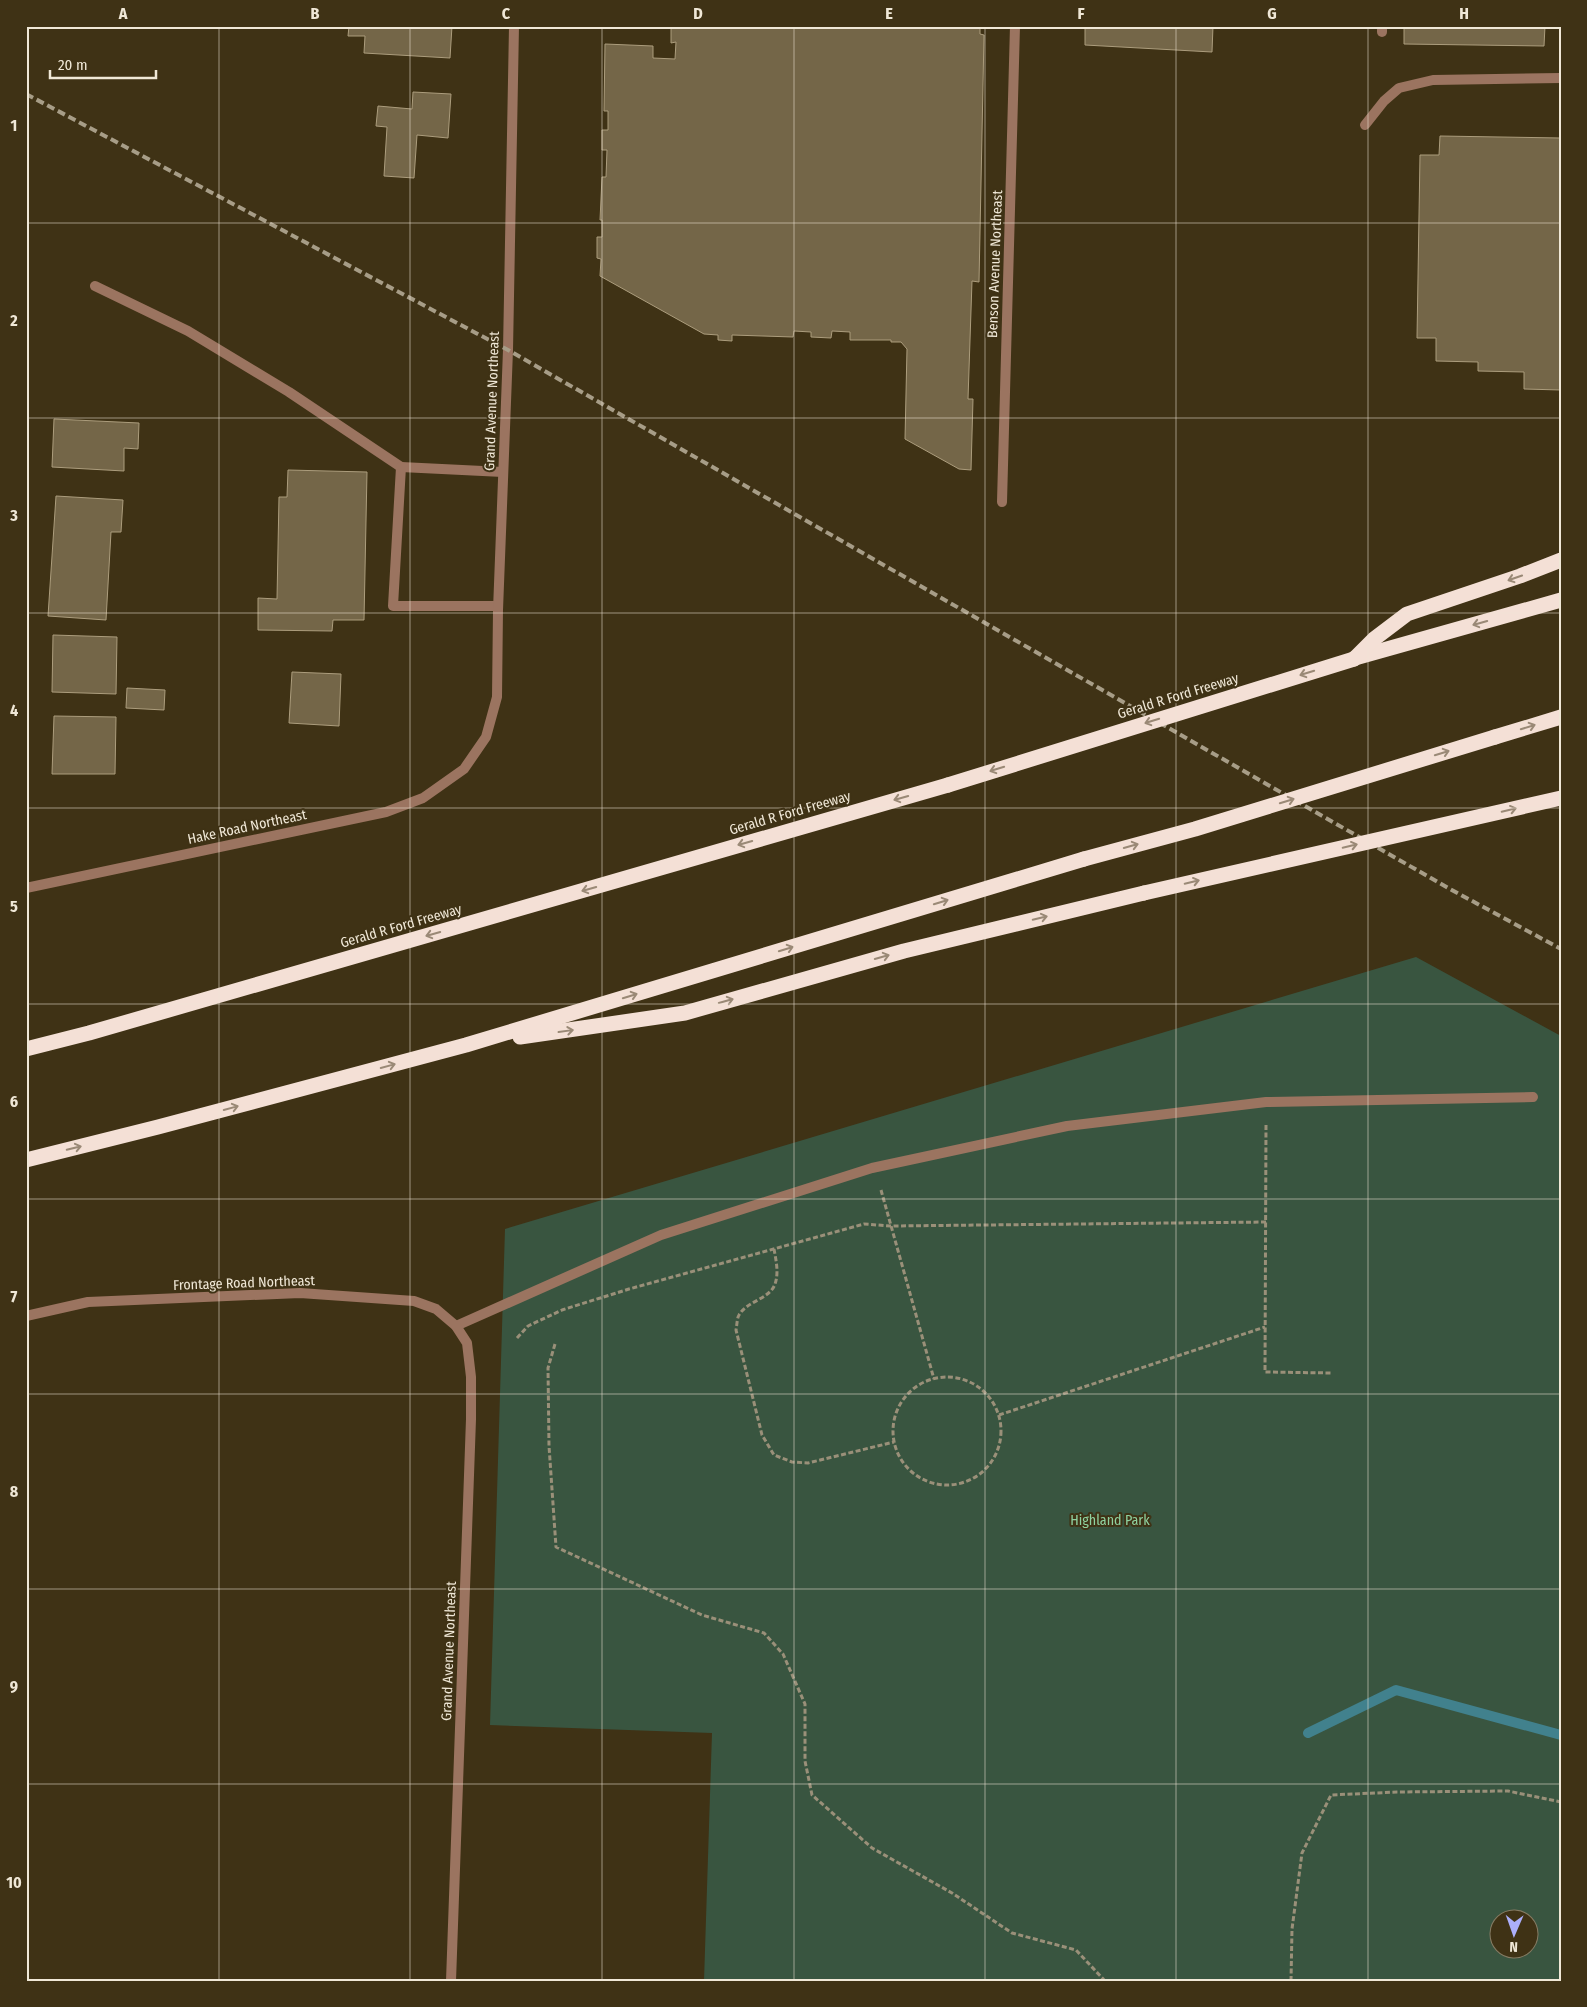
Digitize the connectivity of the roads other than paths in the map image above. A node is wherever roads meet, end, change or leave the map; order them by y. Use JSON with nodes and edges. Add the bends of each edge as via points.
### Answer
{"nodes":[{"id":1,"x":514,"y":26,"type":"edge"},
{"id":2,"x":1015,"y":26,"type":"edge"},
{"id":3,"x":1561,"y":78,"type":"edge"},
{"id":4,"x":1365,"y":125,"type":"dead end"},
{"id":5,"x":95,"y":286,"type":"dead end"},
{"id":6,"x":401,"y":467,"type":"junction"},
{"id":7,"x":503,"y":472,"type":"junction"},
{"id":8,"x":1002,"y":502,"type":"dead end"},
{"id":9,"x":1561,"y":560,"type":"edge"},
{"id":10,"x":1561,"y":600,"type":"edge"},
{"id":11,"x":498,"y":606,"type":"junction"},
{"id":12,"x":1354,"y":658,"type":"junction"},
{"id":13,"x":1561,"y":718,"type":"edge"},
{"id":14,"x":464,"y":770,"type":"joint"},
{"id":15,"x":1561,"y":798,"type":"edge"},
{"id":16,"x":26,"y":888,"type":"edge"},
{"id":17,"x":466,"y":1045,"type":"junction"},
{"id":18,"x":26,"y":1049,"type":"edge"},
{"id":19,"x":1533,"y":1097,"type":"dead end"},
{"id":20,"x":26,"y":1160,"type":"edge"},
{"id":21,"x":26,"y":1316,"type":"edge"},
{"id":22,"x":456,"y":1326,"type":"junction"},
{"id":23,"x":451,"y":1981,"type":"edge"}],
"edges":[{"from":1,"to":7,"type":"street","name":"Grand Avenue Northeast"},
{"from":2,"to":8,"type":"street","name":"Benson Avenue Northeast"},
{"from":3,"to":4,"type":"street","via":[[1433,80],[1399,88]]},
{"from":5,"to":6,"type":"street","via":[[197,336],[290,392]]},
{"from":6,"to":7,"type":"street"},
{"from":6,"to":11,"type":"street","via":[[393,606]]},
{"from":7,"to":11,"type":"street","name":"Grand Avenue Northeast"},
{"from":9,"to":12,"type":"highway","one_way":true,"via":[[1407,614]]},
{"from":10,"to":12,"type":"highway","name":"Gerald R Ford Freeway","one_way":true},
{"from":11,"to":14,"type":"street","name":"Grand Avenue Northeast","via":[[497,697],[486,737]]},
{"from":12,"to":18,"type":"highway","name":"Gerald R Ford Freeway","one_way":true,"bridge":true,"via":[[948,785]]},
{"from":17,"to":13,"type":"highway","one_way":true,"bridge":true},
{"from":14,"to":16,"type":"street","name":"Hake Road Northeast","via":[[423,798],[386,812]]},
{"from":17,"to":15,"type":"highway","one_way":true,"bridge":true,"via":[[685,1013],[904,951]]},
{"from":20,"to":17,"type":"highway","one_way":true},
{"from":19,"to":22,"type":"street","via":[[1266,1102],[1067,1126],[875,1168],[661,1235]]},
{"from":21,"to":22,"type":"street","name":"Frontage Road Northeast","via":[[88,1302],[300,1293],[414,1300],[436,1309]]},
{"from":22,"to":23,"type":"street","name":"Grand Avenue Northeast","via":[[467,1343],[471,1419]]}]}
